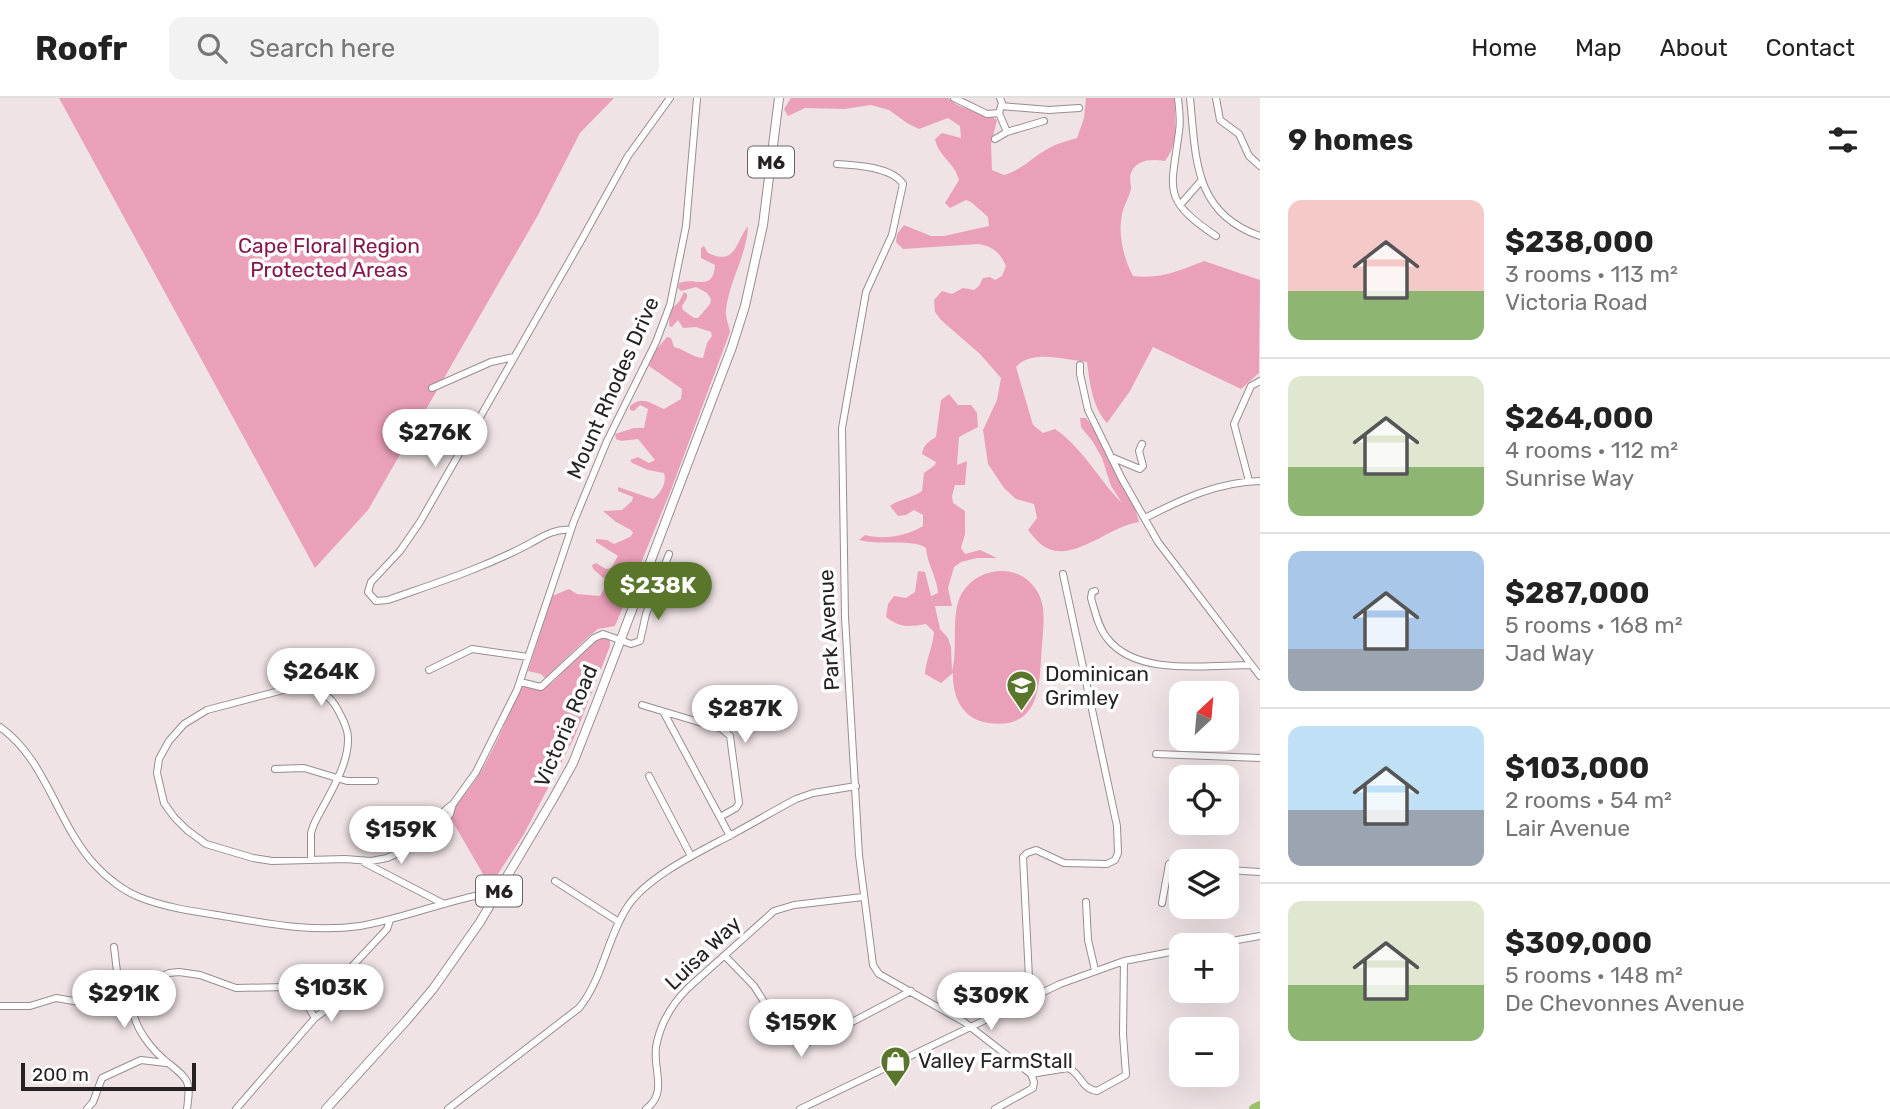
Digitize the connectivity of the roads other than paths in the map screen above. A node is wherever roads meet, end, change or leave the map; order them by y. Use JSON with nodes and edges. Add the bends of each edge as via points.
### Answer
{"nodes":[{"id":1,"x":670,"y":98,"type":"edge"},
{"id":2,"x":697,"y":98,"type":"edge"},
{"id":3,"x":779,"y":98,"type":"edge"},
{"id":4,"x":954,"y":98,"type":"edge"},
{"id":5,"x":1000,"y":98,"type":"edge"},
{"id":6,"x":1178,"y":98,"type":"edge"},
{"id":7,"x":1189,"y":98,"type":"edge"},
{"id":8,"x":1216,"y":98,"type":"edge"},
{"id":9,"x":1079,"y":108,"type":"dead end"},
{"id":10,"x":1000,"y":110,"type":"junction"},
{"id":11,"x":1044,"y":121,"type":"dead end"},
{"id":12,"x":1007,"y":132,"type":"junction"},
{"id":13,"x":995,"y":139,"type":"dead end"},
{"id":14,"x":836,"y":164,"type":"dead end"},
{"id":15,"x":1260,"y":166,"type":"edge"},
{"id":16,"x":1200,"y":181,"type":"junction"},
{"id":17,"x":1180,"y":205,"type":"junction"},
{"id":18,"x":1216,"y":236,"type":"dead end"},
{"id":19,"x":1260,"y":236,"type":"edge"},
{"id":20,"x":514,"y":357,"type":"junction"},
{"id":21,"x":1080,"y":365,"type":"dead end"},
{"id":22,"x":1260,"y":381,"type":"edge"},
{"id":23,"x":432,"y":388,"type":"dead end"},
{"id":24,"x":1142,"y":444,"type":"dead end"},
{"id":25,"x":1111,"y":457,"type":"junction"},
{"id":26,"x":1249,"y":481,"type":"junction"},
{"id":27,"x":1260,"y":481,"type":"edge"},
{"id":28,"x":1145,"y":518,"type":"junction"},
{"id":29,"x":570,"y":530,"type":"junction"},
{"id":30,"x":668,"y":554,"type":"dead end"},
{"id":31,"x":1063,"y":574,"type":"dead end"},
{"id":32,"x":1096,"y":591,"type":"dead end"},
{"id":33,"x":620,"y":640,"type":"junction"},
{"id":34,"x":528,"y":656,"type":"junction"},
{"id":35,"x":1251,"y":665,"type":"junction"},
{"id":36,"x":429,"y":670,"type":"dead end"},
{"id":37,"x":1260,"y":676,"type":"edge"},
{"id":38,"x":520,"y":682,"type":"junction"},
{"id":39,"x":642,"y":705,"type":"dead end"},
{"id":40,"x":664,"y":713,"type":"junction"},
{"id":41,"x":0,"y":727,"type":"edge"},
{"id":42,"x":1156,"y":754,"type":"dead end"},
{"id":43,"x":1260,"y":758,"type":"edge"},
{"id":44,"x":275,"y":769,"type":"dead end"},
{"id":45,"x":649,"y":776,"type":"dead end"},
{"id":46,"x":337,"y":778,"type":"junction"},
{"id":47,"x":376,"y":781,"type":"dead end"},
{"id":48,"x":856,"y":786,"type":"junction"},
{"id":49,"x":720,"y":817,"type":"junction"},
{"id":50,"x":730,"y":836,"type":"junction"},
{"id":51,"x":691,"y":856,"type":"junction"},
{"id":52,"x":312,"y":860,"type":"junction"},
{"id":53,"x":363,"y":862,"type":"junction"},
{"id":54,"x":1169,"y":864,"type":"edge"},
{"id":55,"x":1239,"y":871,"type":"edge"},
{"id":56,"x":1260,"y":872,"type":"edge"},
{"id":57,"x":555,"y":881,"type":"dead end"},
{"id":58,"x":863,"y":897,"type":"junction"},
{"id":59,"x":493,"y":900,"type":"junction"},
{"id":60,"x":1086,"y":902,"type":"dead end"},
{"id":61,"x":1162,"y":903,"type":"dead end"},
{"id":62,"x":444,"y":904,"type":"junction"},
{"id":63,"x":390,"y":919,"type":"junction"},
{"id":64,"x":619,"y":922,"type":"junction"},
{"id":65,"x":1260,"y":936,"type":"edge"},
{"id":66,"x":1239,"y":940,"type":"edge"},
{"id":67,"x":114,"y":947,"type":"dead end"},
{"id":68,"x":1169,"y":952,"type":"edge"},
{"id":69,"x":724,"y":956,"type":"junction"},
{"id":70,"x":1124,"y":961,"type":"junction"},
{"id":71,"x":1095,"y":970,"type":"junction"},
{"id":72,"x":118,"y":979,"type":"junction"},
{"id":73,"x":139,"y":987,"type":"junction"},
{"id":74,"x":911,"y":992,"type":"junction"},
{"id":75,"x":1030,"y":998,"type":"junction"},
{"id":76,"x":111,"y":1004,"type":"junction"},
{"id":77,"x":0,"y":1006,"type":"edge"},
{"id":78,"x":133,"y":1012,"type":"junction"},
{"id":79,"x":315,"y":1018,"type":"junction"},
{"id":80,"x":970,"y":1027,"type":"junction"},
{"id":81,"x":168,"y":1063,"type":"junction"},
{"id":82,"x":1031,"y":1074,"type":"junction"},
{"id":83,"x":87,"y":1109,"type":"edge"},
{"id":84,"x":187,"y":1109,"type":"edge"},
{"id":85,"x":236,"y":1109,"type":"edge"},
{"id":86,"x":326,"y":1109,"type":"edge"},
{"id":87,"x":448,"y":1109,"type":"edge"},
{"id":88,"x":646,"y":1109,"type":"edge"},
{"id":89,"x":800,"y":1109,"type":"edge"},
{"id":90,"x":995,"y":1109,"type":"edge"}],
"edges":[{"from":1,"to":20,"type":"street","via":[[628,156]]},
{"from":2,"to":29,"type":"street","name":"Mount Rhodes Drive","via":[[686,226],[670,304]]},
{"from":3,"to":33,"type":"main road","name":"Victoria Road","number":"M6","via":[[763,225],[733,347]]},
{"from":4,"to":10,"type":"street","via":[[987,114]]},
{"from":5,"to":10,"type":"street"},
{"from":6,"to":17,"type":"street","via":[[1180,127],[1172,177]]},
{"from":7,"to":16,"type":"street"},
{"from":8,"to":15,"type":"street","via":[[1220,120],[1239,134],[1248,156]]},
{"from":9,"to":10,"type":"street"},
{"from":10,"to":12,"type":"street"},
{"from":11,"to":12,"type":"street"},
{"from":12,"to":13,"type":"street"},
{"from":14,"to":48,"type":"street","name":"Park Avenue","via":[[886,171],[903,184],[892,235],[866,292],[842,428],[845,617]]},
{"from":16,"to":17,"type":"street"},
{"from":16,"to":19,"type":"street","via":[[1226,218]]},
{"from":17,"to":18,"type":"street"},
{"from":20,"to":23,"type":"street"},
{"from":20,"to":29,"type":"street","via":[[415,530],[368,592],[381,602],[388,600],[458,577],[557,530]]},
{"from":21,"to":25,"type":"street","via":[[1088,410]]},
{"from":22,"to":26,"type":"street","via":[[1251,386],[1234,424]]},
{"from":24,"to":25,"type":"street","via":[[1140,469]]},
{"from":25,"to":28,"type":"street"},
{"from":26,"to":27,"type":"street"},
{"from":26,"to":28,"type":"street","via":[[1188,496]]},
{"from":28,"to":35,"type":"street","via":[[1163,551]]},
{"from":29,"to":34,"type":"street","name":"Mount Rhodes Drive"},
{"from":30,"to":33,"type":"street","via":[[643,635],[634,648]]},
{"from":31,"to":75,"type":"street","via":[[1119,848],[1115,860],[1107,864],[1064,863],[1036,850],[1023,858]]},
{"from":32,"to":35,"type":"street","via":[[1090,594],[1107,639],[1142,661]]},
{"from":33,"to":38,"type":"street","via":[[607,634],[598,636],[541,687]]},
{"from":33,"to":59,"type":"main road","name":"Victoria Road","number":"M6","via":[[573,762]]},
{"from":34,"to":36,"type":"street","via":[[472,649]]},
{"from":34,"to":38,"type":"street","name":"Mount Rhodes Drive"},
{"from":35,"to":37,"type":"street"},
{"from":38,"to":53,"type":"street","name":"Mount Rhodes Drive","via":[[476,772],[453,804],[444,809],[429,839],[387,858]]},
{"from":39,"to":40,"type":"street"},
{"from":40,"to":49,"type":"street"},
{"from":40,"to":49,"type":"street","via":[[722,729],[730,736],[739,803]]},
{"from":41,"to":63,"type":"street","via":[[26,752],[93,863],[133,894],[177,908],[296,928],[351,927]]},
{"from":42,"to":43,"type":"street"},
{"from":44,"to":46,"type":"street","via":[[303,768]]},
{"from":45,"to":51,"type":"street"},
{"from":46,"to":47,"type":"street"},
{"from":46,"to":52,"type":"street","via":[[311,833]]},
{"from":46,"to":52,"type":"street","via":[[349,740],[347,729],[334,702],[310,687],[207,710],[184,724],[159,759],[157,773],[164,803],[206,844],[272,861]]},
{"from":48,"to":50,"type":"street","via":[[806,795]]},
{"from":48,"to":58,"type":"street","name":"Park Avenue"},
{"from":49,"to":50,"type":"street"},
{"from":50,"to":51,"type":"street"},
{"from":51,"to":64,"type":"street","via":[[635,897]]},
{"from":52,"to":53,"type":"street"},
{"from":53,"to":62,"type":"street"},
{"from":54,"to":61,"type":"street"},
{"from":55,"to":56,"type":"street"},
{"from":57,"to":64,"type":"street"},
{"from":58,"to":69,"type":"street","name":"Luisa Way","via":[[782,908],[766,916]]},
{"from":58,"to":74,"type":"street","name":"Park Avenue","via":[[874,968]]},
{"from":59,"to":62,"type":"street","via":[[480,895]]},
{"from":59,"to":86,"type":"main road","name":"Victoria Road","number":"M6","via":[[433,989]]},
{"from":60,"to":71,"type":"street"},
{"from":62,"to":63,"type":"street"},
{"from":63,"to":79,"type":"street","via":[[386,931],[343,976],[335,1003]]},
{"from":64,"to":87,"type":"street","via":[[579,1008]]},
{"from":65,"to":66,"type":"street"},
{"from":67,"to":72,"type":"street"},
{"from":68,"to":70,"type":"street"},
{"from":69,"to":74,"type":"street","via":[[754,986],[787,1038],[802,1045]]},
{"from":69,"to":88,"type":"street","name":"Luisa Way","via":[[683,993],[668,1014],[656,1048],[659,1095]]},
{"from":70,"to":71,"type":"street"},
{"from":70,"to":82,"type":"street","via":[[1126,1075],[1097,1091],[1084,1086],[1068,1068]]},
{"from":71,"to":75,"type":"street"},
{"from":72,"to":73,"type":"street"},
{"from":72,"to":76,"type":"street"},
{"from":73,"to":78,"type":"street"},
{"from":73,"to":79,"type":"street","via":[[179,972],[236,988],[286,987],[301,995]]},
{"from":74,"to":80,"type":"street","name":"Park Avenue"},
{"from":75,"to":80,"type":"street"},
{"from":76,"to":77,"type":"street","via":[[56,998],[30,1006]]},
{"from":76,"to":78,"type":"street"},
{"from":78,"to":81,"type":"street","via":[[137,1029]]},
{"from":79,"to":85,"type":"street"},
{"from":80,"to":82,"type":"street","name":"Park Avenue"},
{"from":80,"to":89,"type":"street"},
{"from":81,"to":83,"type":"street","via":[[141,1060],[102,1078]]},
{"from":81,"to":84,"type":"street","via":[[188,1083]]},
{"from":82,"to":90,"type":"street","via":[[1033,1088]]}]}
